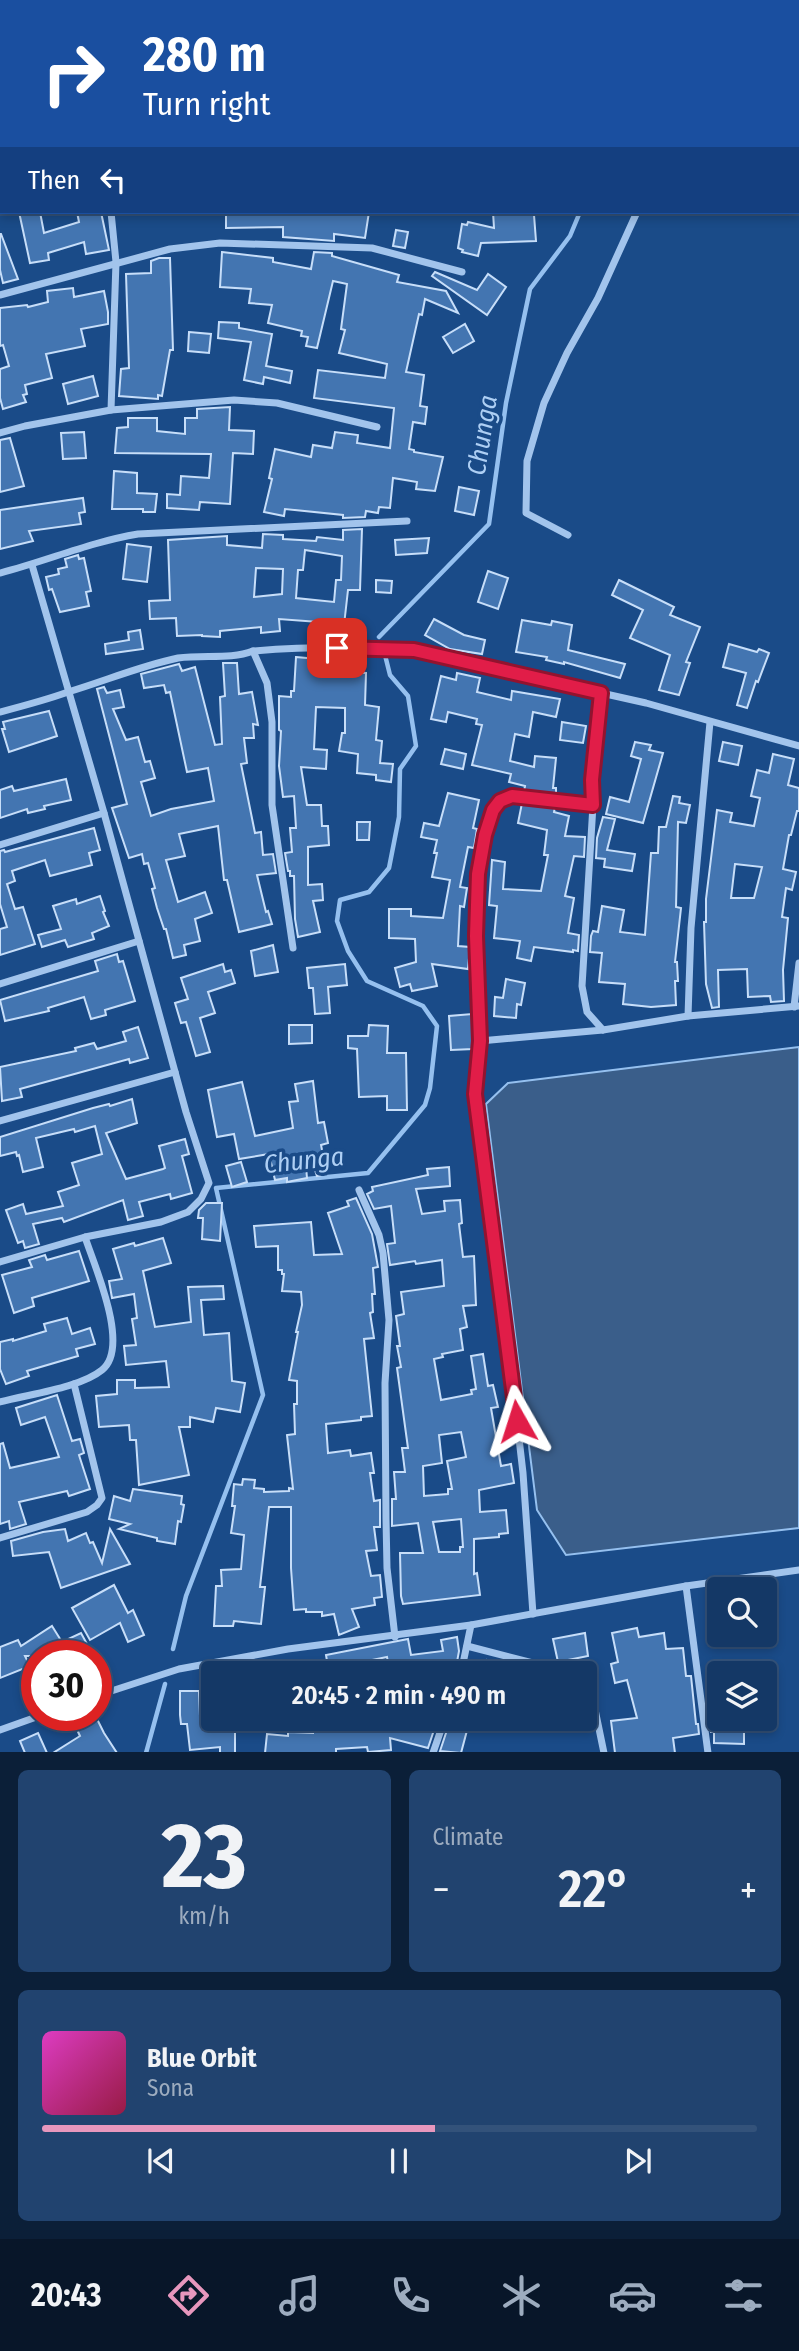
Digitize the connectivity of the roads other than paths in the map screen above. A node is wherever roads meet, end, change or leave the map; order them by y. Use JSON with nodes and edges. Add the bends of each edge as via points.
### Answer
{"nodes":[{"id":1,"x":111,"y":214,"type":"edge"},
{"id":2,"x":636,"y":214,"type":"edge"},
{"id":3,"x":117,"y":262,"type":"junction"},
{"id":4,"x":462,"y":272,"type":"dead end"},
{"id":5,"x":0,"y":295,"type":"edge"},
{"id":6,"x":111,"y":410,"type":"junction"},
{"id":7,"x":377,"y":427,"type":"dead end"},
{"id":8,"x":0,"y":433,"type":"edge"},
{"id":9,"x":407,"y":521,"type":"dead end"},
{"id":10,"x":568,"y":535,"type":"dead end"},
{"id":11,"x":32,"y":565,"type":"junction"},
{"id":12,"x":0,"y":573,"type":"edge"},
{"id":13,"x":253,"y":652,"type":"junction"},
{"id":14,"x":69,"y":692,"type":"junction"},
{"id":15,"x":601,"y":693,"type":"junction"},
{"id":16,"x":0,"y":712,"type":"edge"},
{"id":17,"x":710,"y":722,"type":"junction"},
{"id":18,"x":799,"y":746,"type":"edge"},
{"id":19,"x":593,"y":805,"type":"junction"},
{"id":20,"x":104,"y":813,"type":"junction"},
{"id":21,"x":0,"y":845,"type":"edge"},
{"id":22,"x":139,"y":941,"type":"junction"},
{"id":23,"x":293,"y":948,"type":"dead end"},
{"id":24,"x":799,"y":963,"type":"edge"},
{"id":25,"x":0,"y":984,"type":"edge"},
{"id":26,"x":796,"y":1006,"type":"edge"},
{"id":27,"x":688,"y":1016,"type":"junction"},
{"id":28,"x":603,"y":1030,"type":"junction"},
{"id":29,"x":480,"y":1041,"type":"junction"},
{"id":30,"x":175,"y":1072,"type":"junction"},
{"id":31,"x":0,"y":1121,"type":"edge"},
{"id":32,"x":359,"y":1190,"type":"dead end"},
{"id":33,"x":85,"y":1237,"type":"junction"},
{"id":34,"x":0,"y":1262,"type":"edge"},
{"id":35,"x":74,"y":1384,"type":"junction"},
{"id":36,"x":0,"y":1402,"type":"edge"},
{"id":37,"x":0,"y":1538,"type":"edge"},
{"id":38,"x":799,"y":1570,"type":"edge"},
{"id":39,"x":687,"y":1586,"type":"junction"},
{"id":40,"x":533,"y":1614,"type":"junction"},
{"id":41,"x":471,"y":1625,"type":"junction"},
{"id":42,"x":394,"y":1637,"type":"junction"},
{"id":43,"x":467,"y":1646,"type":"junction"},
{"id":44,"x":464,"y":1661,"type":"edge"},
{"id":45,"x":525,"y":1661,"type":"edge"},
{"id":46,"x":112,"y":1691,"type":"edge"},
{"id":47,"x":597,"y":1718,"type":"edge"},
{"id":48,"x":21,"y":1722,"type":"edge"},
{"id":49,"x":0,"y":1730,"type":"edge"},
{"id":50,"x":440,"y":1731,"type":"edge"},
{"id":51,"x":433,"y":1752,"type":"edge"},
{"id":52,"x":604,"y":1752,"type":"edge"},
{"id":53,"x":708,"y":1752,"type":"edge"}],
"edges":[{"from":1,"to":3,"type":"street"},
{"from":2,"to":10,"type":"street","via":[[544,403],[527,461],[526,513]]},
{"from":3,"to":4,"type":"street","via":[[220,243],[372,248]]},
{"from":3,"to":5,"type":"street"},
{"from":3,"to":6,"type":"street"},
{"from":6,"to":7,"type":"street","via":[[254,401]]},
{"from":6,"to":8,"type":"street"},
{"from":9,"to":11,"type":"street","via":[[138,534],[105,540]]},
{"from":11,"to":12,"type":"street"},
{"from":11,"to":14,"type":"street"},
{"from":13,"to":14,"type":"street","via":[[179,658]]},
{"from":13,"to":15,"type":"street","via":[[414,650]]},
{"from":13,"to":23,"type":"street","via":[[267,683],[272,804]]},
{"from":14,"to":16,"type":"street"},
{"from":14,"to":20,"type":"street"},
{"from":15,"to":17,"type":"street"},
{"from":15,"to":19,"type":"street"},
{"from":17,"to":18,"type":"street"},
{"from":17,"to":27,"type":"street","via":[[692,915]]},
{"from":19,"to":28,"type":"street","via":[[582,986],[587,1012]]},
{"from":19,"to":29,"type":"street","via":[[512,796],[493,810],[478,874]]},
{"from":20,"to":21,"type":"street"},
{"from":20,"to":22,"type":"street"},
{"from":22,"to":25,"type":"street"},
{"from":22,"to":30,"type":"street"},
{"from":24,"to":26,"type":"street"},
{"from":26,"to":27,"type":"street"},
{"from":27,"to":28,"type":"street"},
{"from":28,"to":29,"type":"street"},
{"from":29,"to":40,"type":"street","via":[[475,1094],[523,1473]]},
{"from":30,"to":31,"type":"street"},
{"from":30,"to":33,"type":"street","via":[[209,1183],[201,1199],[188,1212],[161,1222]]},
{"from":32,"to":42,"type":"street","via":[[379,1235],[389,1320],[386,1519]]},
{"from":33,"to":34,"type":"street"},
{"from":33,"to":35,"type":"street","via":[[112,1322],[114,1346],[104,1369]]},
{"from":35,"to":36,"type":"street"},
{"from":35,"to":37,"type":"street","via":[[102,1498],[87,1513]]},
{"from":38,"to":39,"type":"street"},
{"from":39,"to":40,"type":"street"},
{"from":39,"to":53,"type":"street"},
{"from":40,"to":41,"type":"street"},
{"from":41,"to":42,"type":"street"},
{"from":41,"to":43,"type":"street"},
{"from":42,"to":46,"type":"street","via":[[288,1649],[179,1669]]},
{"from":43,"to":44,"type":"street"},
{"from":43,"to":45,"type":"street"},
{"from":47,"to":52,"type":"street"},
{"from":48,"to":49,"type":"street"},
{"from":50,"to":51,"type":"street"}]}
